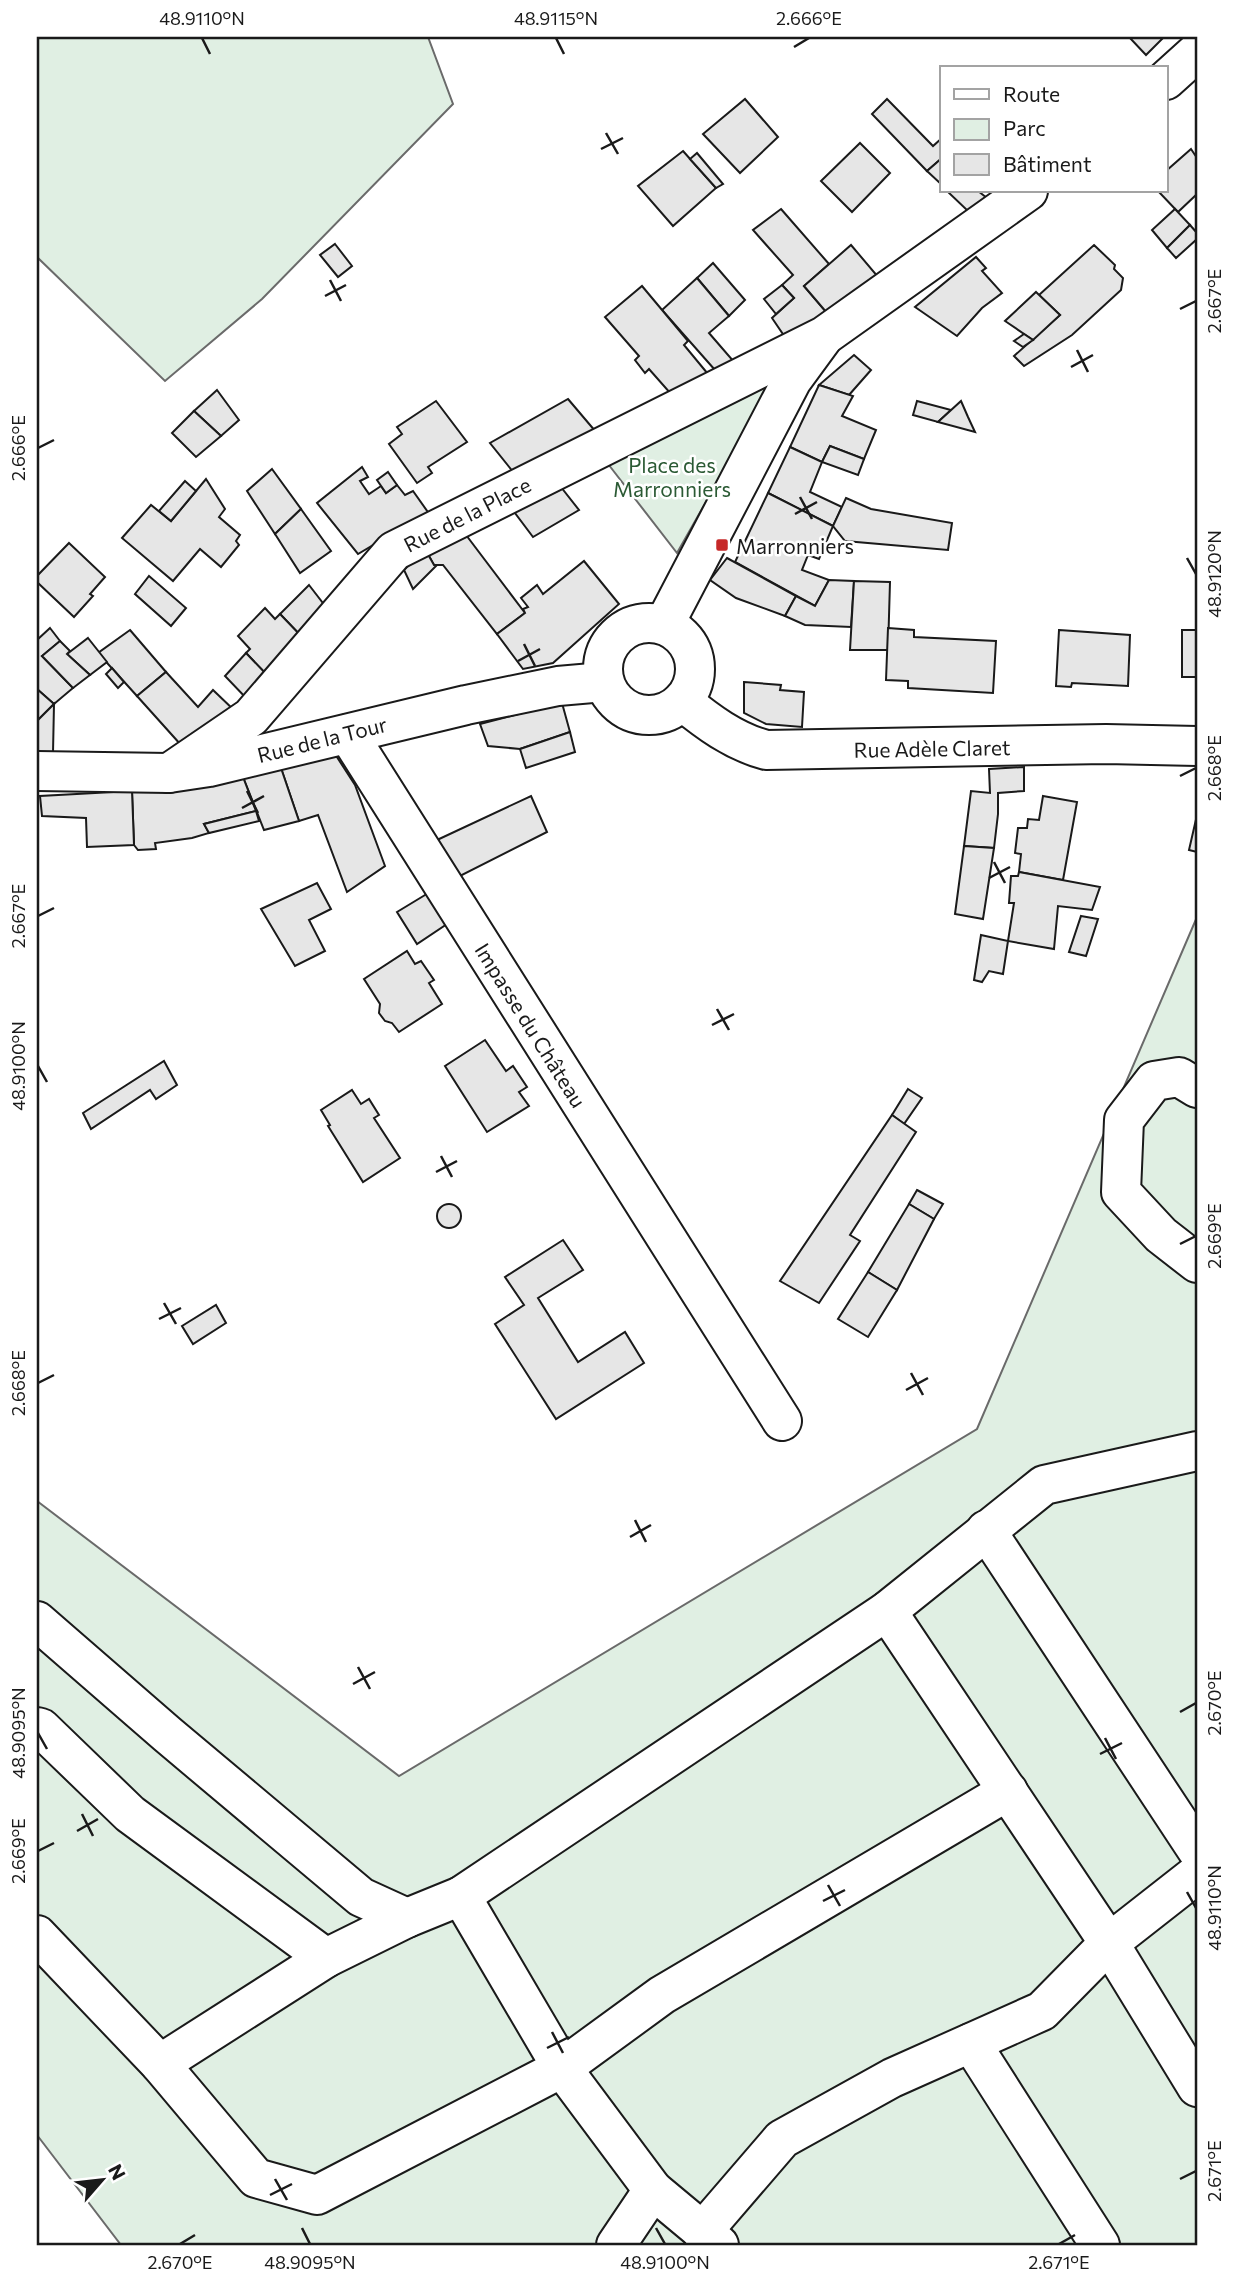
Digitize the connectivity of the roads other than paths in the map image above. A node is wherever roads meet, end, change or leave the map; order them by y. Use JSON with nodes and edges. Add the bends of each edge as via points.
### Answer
{"nodes":[{"id":1,"x":1197,"y":52,"type":"edge"},
{"id":2,"x":1168,"y":78,"type":"edge"},
{"id":3,"x":1027,"y":192,"type":"edge"},
{"id":4,"x":824,"y":336,"type":"junction"},
{"id":5,"x":664,"y":625,"type":"junction"},
{"id":6,"x":604,"y":682,"type":"junction"},
{"id":7,"x":681,"y":701,"type":"junction"},
{"id":8,"x":348,"y":734,"type":"junction"},
{"id":9,"x":1197,"y":746,"type":"edge"},
{"id":10,"x":37,"y":771,"type":"edge"},
{"id":11,"x":169,"y":773,"type":"junction"},
{"id":12,"x":1197,"y":1088,"type":"edge"},
{"id":13,"x":1197,"y":1263,"type":"edge"},
{"id":14,"x":782,"y":1422,"type":"dead end"},
{"id":15,"x":1197,"y":1451,"type":"edge"},
{"id":16,"x":986,"y":1530,"type":"junction"},
{"id":17,"x":887,"y":1611,"type":"junction"},
{"id":18,"x":37,"y":1621,"type":"edge"},
{"id":19,"x":37,"y":1727,"type":"edge"},
{"id":20,"x":1008,"y":1791,"type":"junction"},
{"id":21,"x":1197,"y":1850,"type":"edge"},
{"id":22,"x":1197,"y":1874,"type":"edge"},
{"id":23,"x":461,"y":1896,"type":"junction"},
{"id":24,"x":407,"y":1917,"type":"junction"},
{"id":25,"x":37,"y":1935,"type":"edge"},
{"id":26,"x":1109,"y":1943,"type":"junction"},
{"id":27,"x":326,"y":1958,"type":"junction"},
{"id":28,"x":971,"y":2043,"type":"junction"},
{"id":29,"x":160,"y":2064,"type":"junction"},
{"id":30,"x":562,"y":2068,"type":"junction"},
{"id":31,"x":1197,"y":2087,"type":"edge"},
{"id":32,"x":653,"y":2190,"type":"junction"},
{"id":33,"x":710,"y":2239,"type":"edge"},
{"id":34,"x":616,"y":2245,"type":"edge"},
{"id":35,"x":1100,"y":2245,"type":"edge"}],
"edges":[{"from":1,"to":2,"type":"street"},
{"from":3,"to":4,"type":"street"},
{"from":4,"to":5,"type":"street","via":[[792,380]]},
{"from":4,"to":11,"type":"street","name":"Rue de la Place","via":[[394,551],[251,717]]},
{"from":5,"to":6,"type":"street","via":[[647,622],[616,635],[602,666]]},
{"from":5,"to":7,"type":"street","via":[[681,636],[692,653],[695,674]]},
{"from":6,"to":7,"type":"street","via":[[610,695],[631,712],[658,714]]},
{"from":6,"to":8,"type":"street","name":"Rue de la Tour","via":[[558,686]]},
{"from":7,"to":9,"type":"street","name":"Rue Adèle Claret","via":[[747,745],[766,750]]},
{"from":8,"to":11,"type":"street","name":"Rue de la Tour"},
{"from":8,"to":14,"type":"street","name":"Impasse du Château"},
{"from":10,"to":11,"type":"street","name":"Rue de la Tour"},
{"from":12,"to":13,"type":"street","via":[[1179,1077],[1154,1080],[1124,1120],[1121,1192],[1161,1235]]},
{"from":15,"to":16,"type":"street","via":[[1044,1485]]},
{"from":16,"to":17,"type":"street"},
{"from":16,"to":21,"type":"street"},
{"from":17,"to":20,"type":"street"},
{"from":17,"to":23,"type":"street"},
{"from":18,"to":24,"type":"street","via":[[361,1897]]},
{"from":19,"to":27,"type":"street","via":[[130,1814]]},
{"from":20,"to":26,"type":"street"},
{"from":20,"to":30,"type":"street","via":[[662,1995]]},
{"from":22,"to":26,"type":"street"},
{"from":23,"to":24,"type":"street"},
{"from":23,"to":30,"type":"street"},
{"from":24,"to":27,"type":"street"},
{"from":25,"to":29,"type":"street"},
{"from":26,"to":28,"type":"street","via":[[1042,2011]]},
{"from":26,"to":31,"type":"street"},
{"from":27,"to":29,"type":"street"},
{"from":28,"to":33,"type":"street","via":[[892,2078],[782,2139]]},
{"from":28,"to":35,"type":"street"},
{"from":29,"to":30,"type":"street","via":[[256,2178],[317,2195]]},
{"from":30,"to":32,"type":"street"},
{"from":32,"to":33,"type":"street"},
{"from":32,"to":34,"type":"street"}]}
